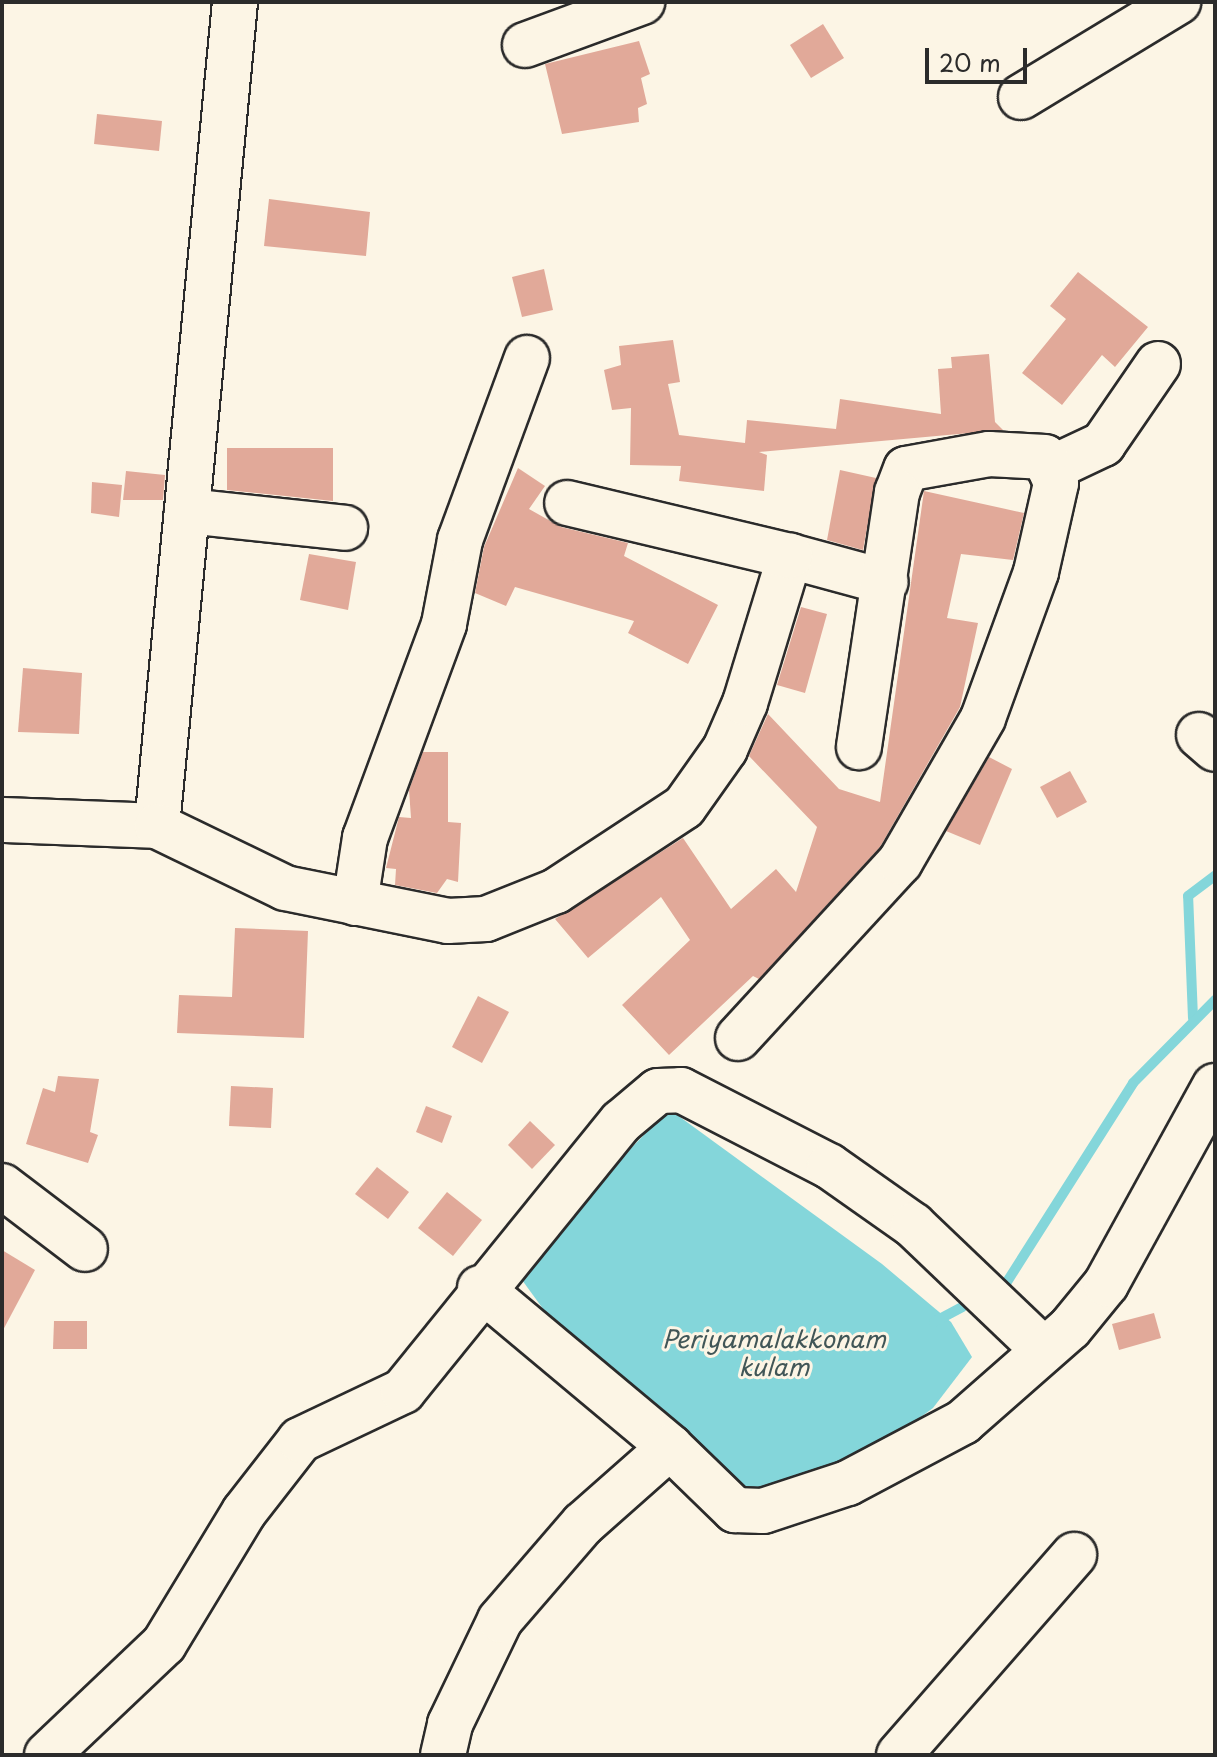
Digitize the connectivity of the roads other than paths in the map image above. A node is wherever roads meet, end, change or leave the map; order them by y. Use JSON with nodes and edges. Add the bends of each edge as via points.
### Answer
{"nodes":[{"id":1,"x":235,"y":2,"type":"edge"},
{"id":2,"x":642,"y":2,"type":"edge"},
{"id":3,"x":1178,"y":2,"type":"edge"},
{"id":4,"x":525,"y":45,"type":"dead end"},
{"id":5,"x":1021,"y":97,"type":"dead end"},
{"id":6,"x":527,"y":358,"type":"dead end"},
{"id":7,"x":1158,"y":364,"type":"dead end"},
{"id":8,"x":1050,"y":469,"type":"junction"},
{"id":9,"x":567,"y":503,"type":"dead end"},
{"id":10,"x":187,"y":511,"type":"junction"},
{"id":11,"x":345,"y":528,"type":"dead end"},
{"id":12,"x":790,"y":556,"type":"junction"},
{"id":13,"x":886,"y":582,"type":"junction"},
{"id":14,"x":859,"y":747,"type":"dead end"},
{"id":15,"x":2,"y":820,"type":"edge"},
{"id":16,"x":157,"y":826,"type":"junction"},
{"id":17,"x":355,"y":903,"type":"junction"},
{"id":18,"x":738,"y":1038,"type":"dead end"},
{"id":19,"x":1209,"y":1113,"type":"edge"},
{"id":20,"x":2,"y":1186,"type":"edge"},
{"id":21,"x":85,"y":1249,"type":"dead end"},
{"id":22,"x":480,"y":1288,"type":"junction"},
{"id":23,"x":1044,"y":1350,"type":"junction"},
{"id":24,"x":670,"y":1447,"type":"junction"},
{"id":25,"x":1074,"y":1555,"type":"dead end"},
{"id":26,"x":47,"y":1755,"type":"edge"},
{"id":27,"x":443,"y":1755,"type":"edge"},
{"id":28,"x":899,"y":1755,"type":"edge"}],
"edges":[{"from":1,"to":10,"type":"street"},
{"from":2,"to":4,"type":"street"},
{"from":3,"to":5,"type":"street"},
{"from":6,"to":17,"type":"street","via":[[460,540],[444,624],[365,838]]},
{"from":7,"to":8,"type":"street","via":[[1103,444]]},
{"from":8,"to":13,"type":"street","via":[[1045,457],[989,454],[906,469]]},
{"from":8,"to":18,"type":"street","via":[[1056,483],[1036,572],[983,718],[931,816],[900,862]]},
{"from":9,"to":12,"type":"street"},
{"from":10,"to":11,"type":"street"},
{"from":10,"to":16,"type":"street"},
{"from":12,"to":13,"type":"street"},
{"from":12,"to":17,"type":"street","via":[[735,726],[684,807],[556,891],[486,919],[448,921]]},
{"from":13,"to":14,"type":"street"},
{"from":15,"to":16,"type":"street"},
{"from":16,"to":17,"type":"street","via":[[285,888]]},
{"from":19,"to":23,"type":"street","via":[[1106,1284]]},
{"from":20,"to":21,"type":"street"},
{"from":22,"to":23,"type":"street","via":[[621,1122],[658,1091],[681,1090],[829,1166],[913,1225]]},
{"from":22,"to":24,"type":"street"},
{"from":22,"to":26,"type":"street","via":[[403,1391],[300,1440],[244,1512],[164,1644]]},
{"from":23,"to":24,"type":"street","via":[[963,1422],[905,1457],[763,1511],[735,1510]]},
{"from":24,"to":27,"type":"street","via":[[583,1524],[500,1620],[450,1724]]},
{"from":25,"to":28,"type":"street"}]}
